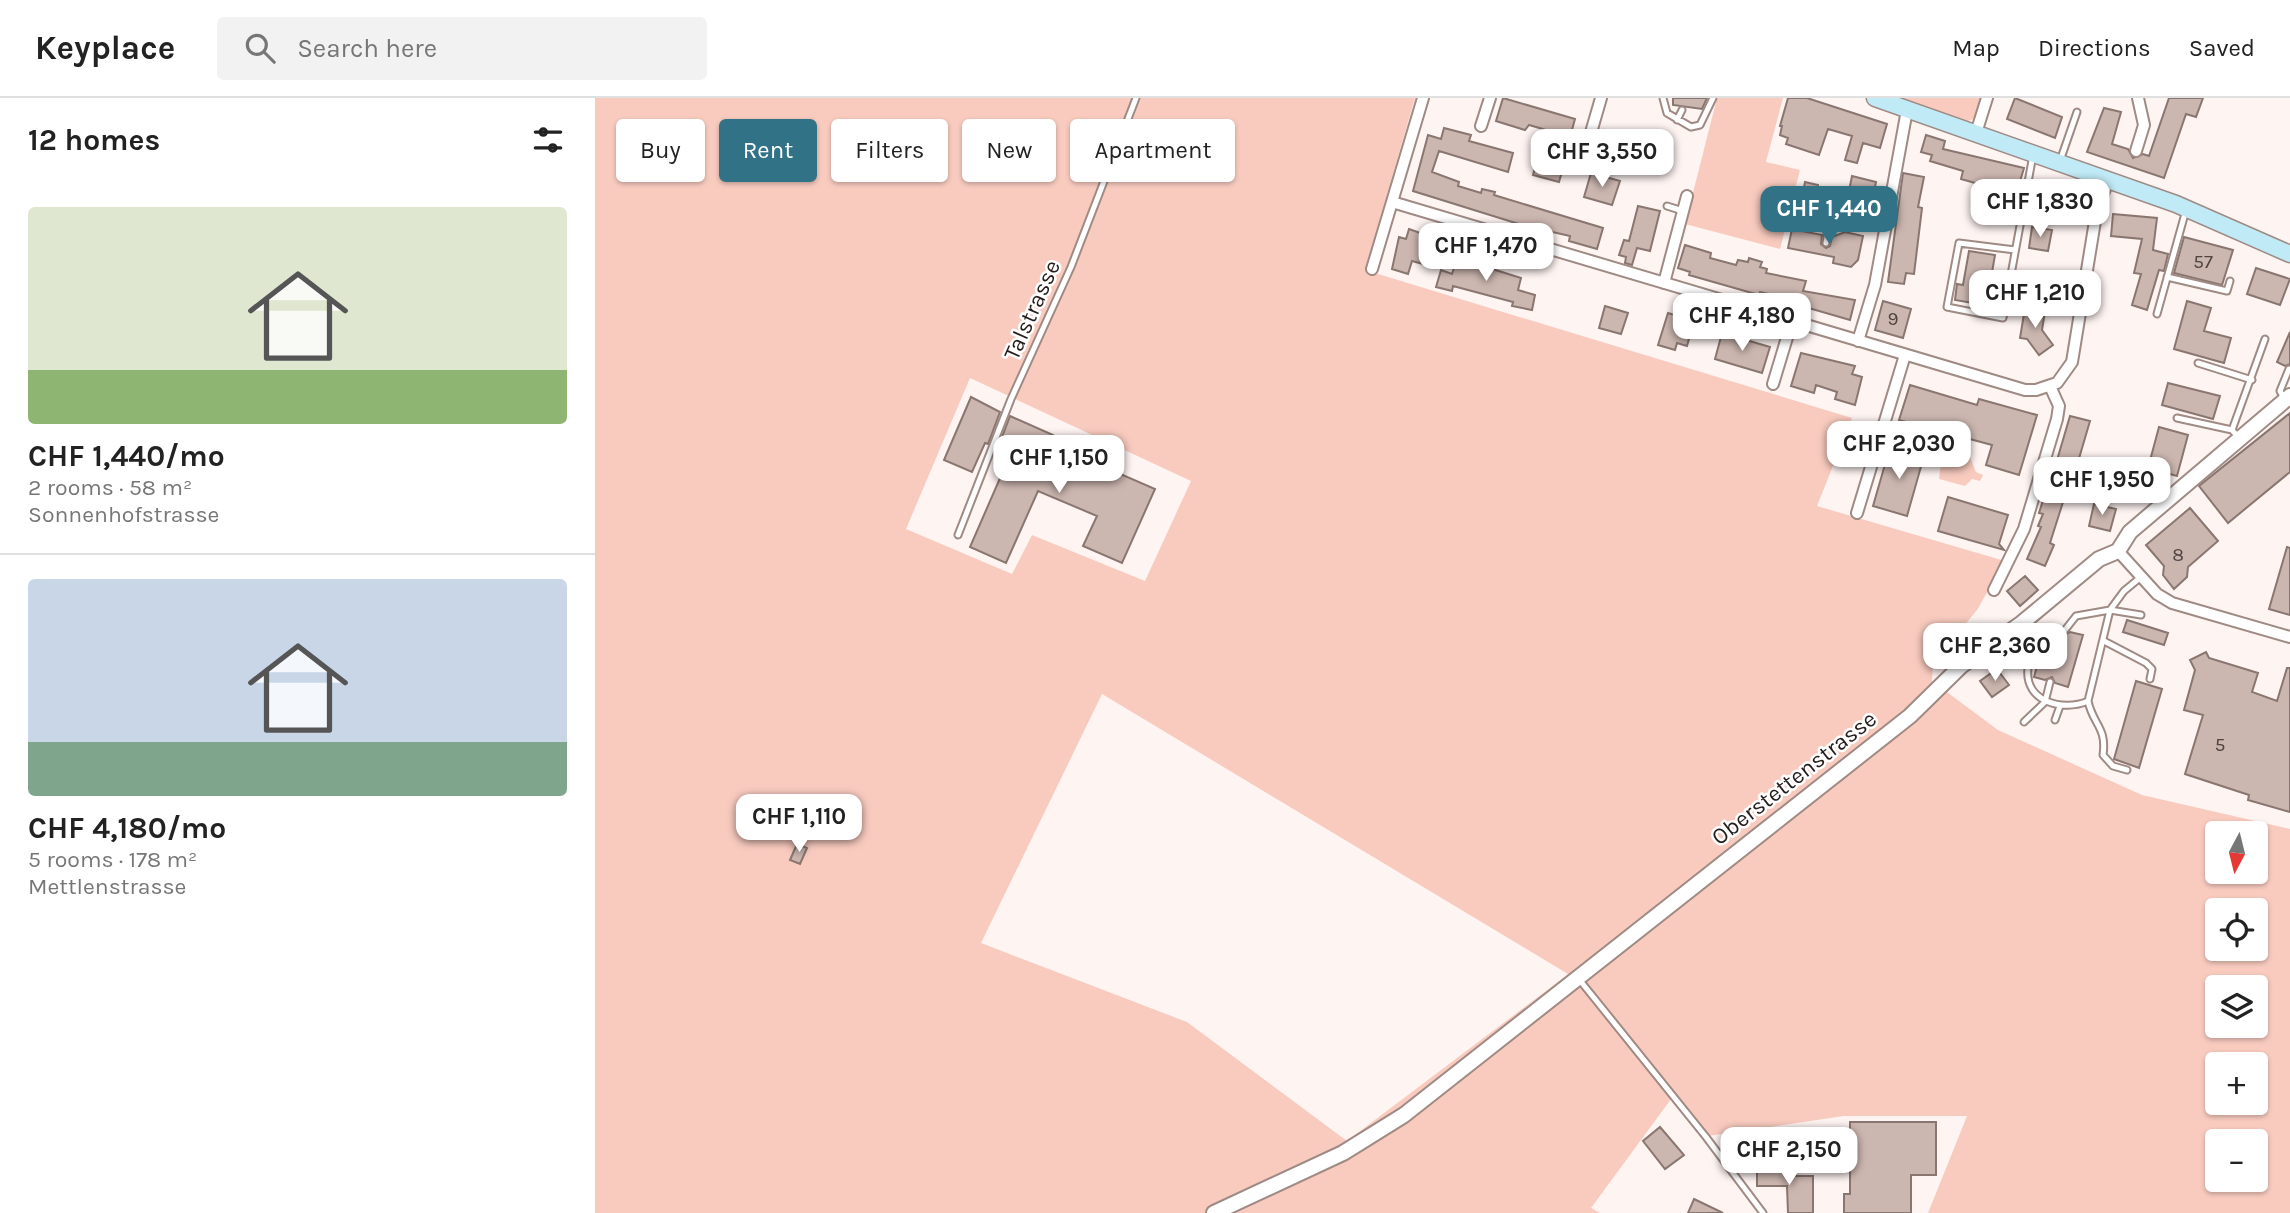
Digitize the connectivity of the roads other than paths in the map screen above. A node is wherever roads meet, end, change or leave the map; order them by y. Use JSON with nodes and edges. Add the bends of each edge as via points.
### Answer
{"nodes":[{"id":1,"x":1136,"y":98,"type":"edge"},
{"id":2,"x":1423,"y":98,"type":"edge"},
{"id":3,"x":1490,"y":98,"type":"edge"},
{"id":4,"x":1663,"y":98,"type":"edge"},
{"id":5,"x":1713,"y":98,"type":"edge"},
{"id":6,"x":1875,"y":98,"type":"edge"},
{"id":7,"x":1987,"y":98,"type":"edge"},
{"id":8,"x":2139,"y":98,"type":"edge"},
{"id":9,"x":1598,"y":99,"type":"edge"},
{"id":10,"x":1682,"y":110,"type":"dead end"},
{"id":11,"x":1907,"y":110,"type":"junction"},
{"id":12,"x":2077,"y":112,"type":"dead end"},
{"id":13,"x":1677,"y":120,"type":"junction"},
{"id":14,"x":1481,"y":126,"type":"dead end"},
{"id":15,"x":1976,"y":133,"type":"junction"},
{"id":16,"x":2136,"y":151,"type":"dead end"},
{"id":17,"x":2033,"y":152,"type":"junction"},
{"id":18,"x":1583,"y":160,"type":"dead end"},
{"id":19,"x":2060,"y":161,"type":"junction"},
{"id":20,"x":2109,"y":179,"type":"junction"},
{"id":21,"x":1687,"y":196,"type":"dead end"},
{"id":22,"x":1823,"y":197,"type":"dead end"},
{"id":23,"x":1392,"y":202,"type":"junction"},
{"id":24,"x":1667,"y":206,"type":"dead end"},
{"id":25,"x":1833,"y":206,"type":"junction"},
{"id":26,"x":2187,"y":208,"type":"junction"},
{"id":27,"x":1683,"y":211,"type":"junction"},
{"id":28,"x":1887,"y":221,"type":"junction"},
{"id":29,"x":1826,"y":243,"type":"dead end"},
{"id":30,"x":2015,"y":250,"type":"junction"},
{"id":31,"x":2290,"y":254,"type":"edge"},
{"id":32,"x":1372,"y":269,"type":"dead end"},
{"id":33,"x":2035,"y":275,"type":"dead end"},
{"id":34,"x":2167,"y":277,"type":"junction"},
{"id":35,"x":2230,"y":281,"type":"dead end"},
{"id":36,"x":2086,"y":282,"type":"junction"},
{"id":37,"x":1664,"y":283,"type":"junction"},
{"id":38,"x":2157,"y":314,"type":"dead end"},
{"id":39,"x":1792,"y":321,"type":"junction"},
{"id":40,"x":2265,"y":339,"type":"dead end"},
{"id":41,"x":1858,"y":341,"type":"junction"},
{"id":42,"x":1905,"y":355,"type":"junction"},
{"id":43,"x":2198,"y":363,"type":"dead end"},
{"id":44,"x":2290,"y":369,"type":"edge"},
{"id":45,"x":2252,"y":380,"type":"junction"},
{"id":46,"x":1773,"y":384,"type":"dead end"},
{"id":47,"x":2050,"y":386,"type":"junction"},
{"id":48,"x":2288,"y":398,"type":"edge"},
{"id":49,"x":2177,"y":418,"type":"dead end"},
{"id":50,"x":2236,"y":434,"type":"junction"},
{"id":51,"x":2148,"y":488,"type":"dead end"},
{"id":52,"x":2162,"y":505,"type":"junction"},
{"id":53,"x":1857,"y":513,"type":"dead end"},
{"id":54,"x":958,"y":535,"type":"dead end"},
{"id":55,"x":2118,"y":551,"type":"junction"},
{"id":56,"x":2141,"y":577,"type":"junction"},
{"id":57,"x":1994,"y":590,"type":"dead end"},
{"id":58,"x":2110,"y":610,"type":"junction"},
{"id":59,"x":2141,"y":615,"type":"dead end"},
{"id":60,"x":2065,"y":630,"type":"dead end"},
{"id":61,"x":2040,"y":631,"type":"dead end"},
{"id":62,"x":2290,"y":637,"type":"edge"},
{"id":63,"x":2104,"y":641,"type":"junction"},
{"id":64,"x":2150,"y":679,"type":"dead end"},
{"id":65,"x":2050,"y":682,"type":"dead end"},
{"id":66,"x":2088,"y":701,"type":"junction"},
{"id":67,"x":2045,"y":702,"type":"junction"},
{"id":68,"x":2060,"y":706,"type":"junction"},
{"id":69,"x":2055,"y":720,"type":"dead end"},
{"id":70,"x":2024,"y":722,"type":"dead end"},
{"id":71,"x":2127,"y":770,"type":"dead end"},
{"id":72,"x":1578,"y":978,"type":"junction"},
{"id":73,"x":1214,"y":1213,"type":"edge"},
{"id":74,"x":1763,"y":1213,"type":"edge"}],
"edges":[{"from":1,"to":54,"type":"lane","name":"Talstrasse","via":[[1071,267],[1011,399]]},
{"from":2,"to":23,"type":"street"},
{"from":3,"to":14,"type":"street"},
{"from":4,"to":13,"type":"lane","via":[[1667,113]]},
{"from":5,"to":13,"type":"lane","via":[[1700,125],[1691,127]]},
{"from":6,"to":11,"type":"main road"},
{"from":7,"to":15,"type":"street"},
{"from":8,"to":16,"type":"street","via":[[2144,125]]},
{"from":9,"to":18,"type":"street"},
{"from":10,"to":13,"type":"lane"},
{"from":11,"to":15,"type":"main road"},
{"from":11,"to":28,"type":"street"},
{"from":12,"to":19,"type":"lane"},
{"from":15,"to":17,"type":"main road"},
{"from":17,"to":19,"type":"main road"},
{"from":17,"to":30,"type":"lane"},
{"from":19,"to":20,"type":"main road"},
{"from":20,"to":26,"type":"main road"},
{"from":20,"to":36,"type":"street","via":[[2097,209]]},
{"from":21,"to":27,"type":"street"},
{"from":22,"to":25,"type":"lane"},
{"from":23,"to":32,"type":"street"},
{"from":23,"to":37,"type":"street"},
{"from":24,"to":27,"type":"lane"},
{"from":25,"to":28,"type":"lane"},
{"from":25,"to":29,"type":"lane"},
{"from":26,"to":31,"type":"main road"},
{"from":26,"to":34,"type":"lane"},
{"from":27,"to":37,"type":"street"},
{"from":28,"to":41,"type":"street"},
{"from":30,"to":30,"type":"lane","via":[[1959,243],[1947,307],[2003,318]]},
{"from":33,"to":36,"type":"lane"},
{"from":34,"to":35,"type":"lane","via":[[2227,291]]},
{"from":34,"to":38,"type":"lane"},
{"from":36,"to":47,"type":"street","via":[[2074,356],[2063,377]]},
{"from":37,"to":39,"type":"street"},
{"from":39,"to":41,"type":"street"},
{"from":39,"to":46,"type":"street"},
{"from":40,"to":45,"type":"lane"},
{"from":41,"to":42,"type":"street"},
{"from":42,"to":47,"type":"street","via":[[1972,369],[2025,390]]},
{"from":42,"to":53,"type":"street"},
{"from":43,"to":45,"type":"lane"},
{"from":44,"to":48,"type":"lane","via":[[2280,391]]},
{"from":45,"to":50,"type":"lane"},
{"from":47,"to":57,"type":"street","via":[[2059,406],[2057,419],[2024,529]]},
{"from":48,"to":50,"type":"street","name":"Oberstettenstrasse"},
{"from":49,"to":50,"type":"lane"},
{"from":50,"to":52,"type":"street","name":"Oberstettenstrasse"},
{"from":51,"to":52,"type":"lane","via":[[2147,494]]},
{"from":52,"to":55,"type":"street","name":"Oberstettenstrasse","via":[[2130,532]]},
{"from":55,"to":56,"type":"street"},
{"from":55,"to":72,"type":"street","name":"Oberstettenstrasse","via":[[2099,559],[1961,666],[1910,716]]},
{"from":56,"to":58,"type":"lane"},
{"from":56,"to":62,"type":"street","via":[[2172,603]]},
{"from":58,"to":59,"type":"lane"},
{"from":58,"to":60,"type":"lane","via":[[2076,616]]},
{"from":58,"to":63,"type":"lane"},
{"from":61,"to":67,"type":"lane","via":[[2028,671],[2031,688]]},
{"from":63,"to":64,"type":"lane","via":[[2146,663],[2152,669]]},
{"from":63,"to":66,"type":"lane"},
{"from":65,"to":67,"type":"lane"},
{"from":66,"to":68,"type":"lane"},
{"from":66,"to":71,"type":"lane","via":[[2105,738],[2103,755],[2113,766]]},
{"from":67,"to":68,"type":"lane"},
{"from":67,"to":70,"type":"lane"},
{"from":68,"to":69,"type":"lane"},
{"from":72,"to":73,"type":"street","name":"Oberstettenstrasse","via":[[1404,1115],[1343,1153]]},
{"from":72,"to":74,"type":"lane"}]}
